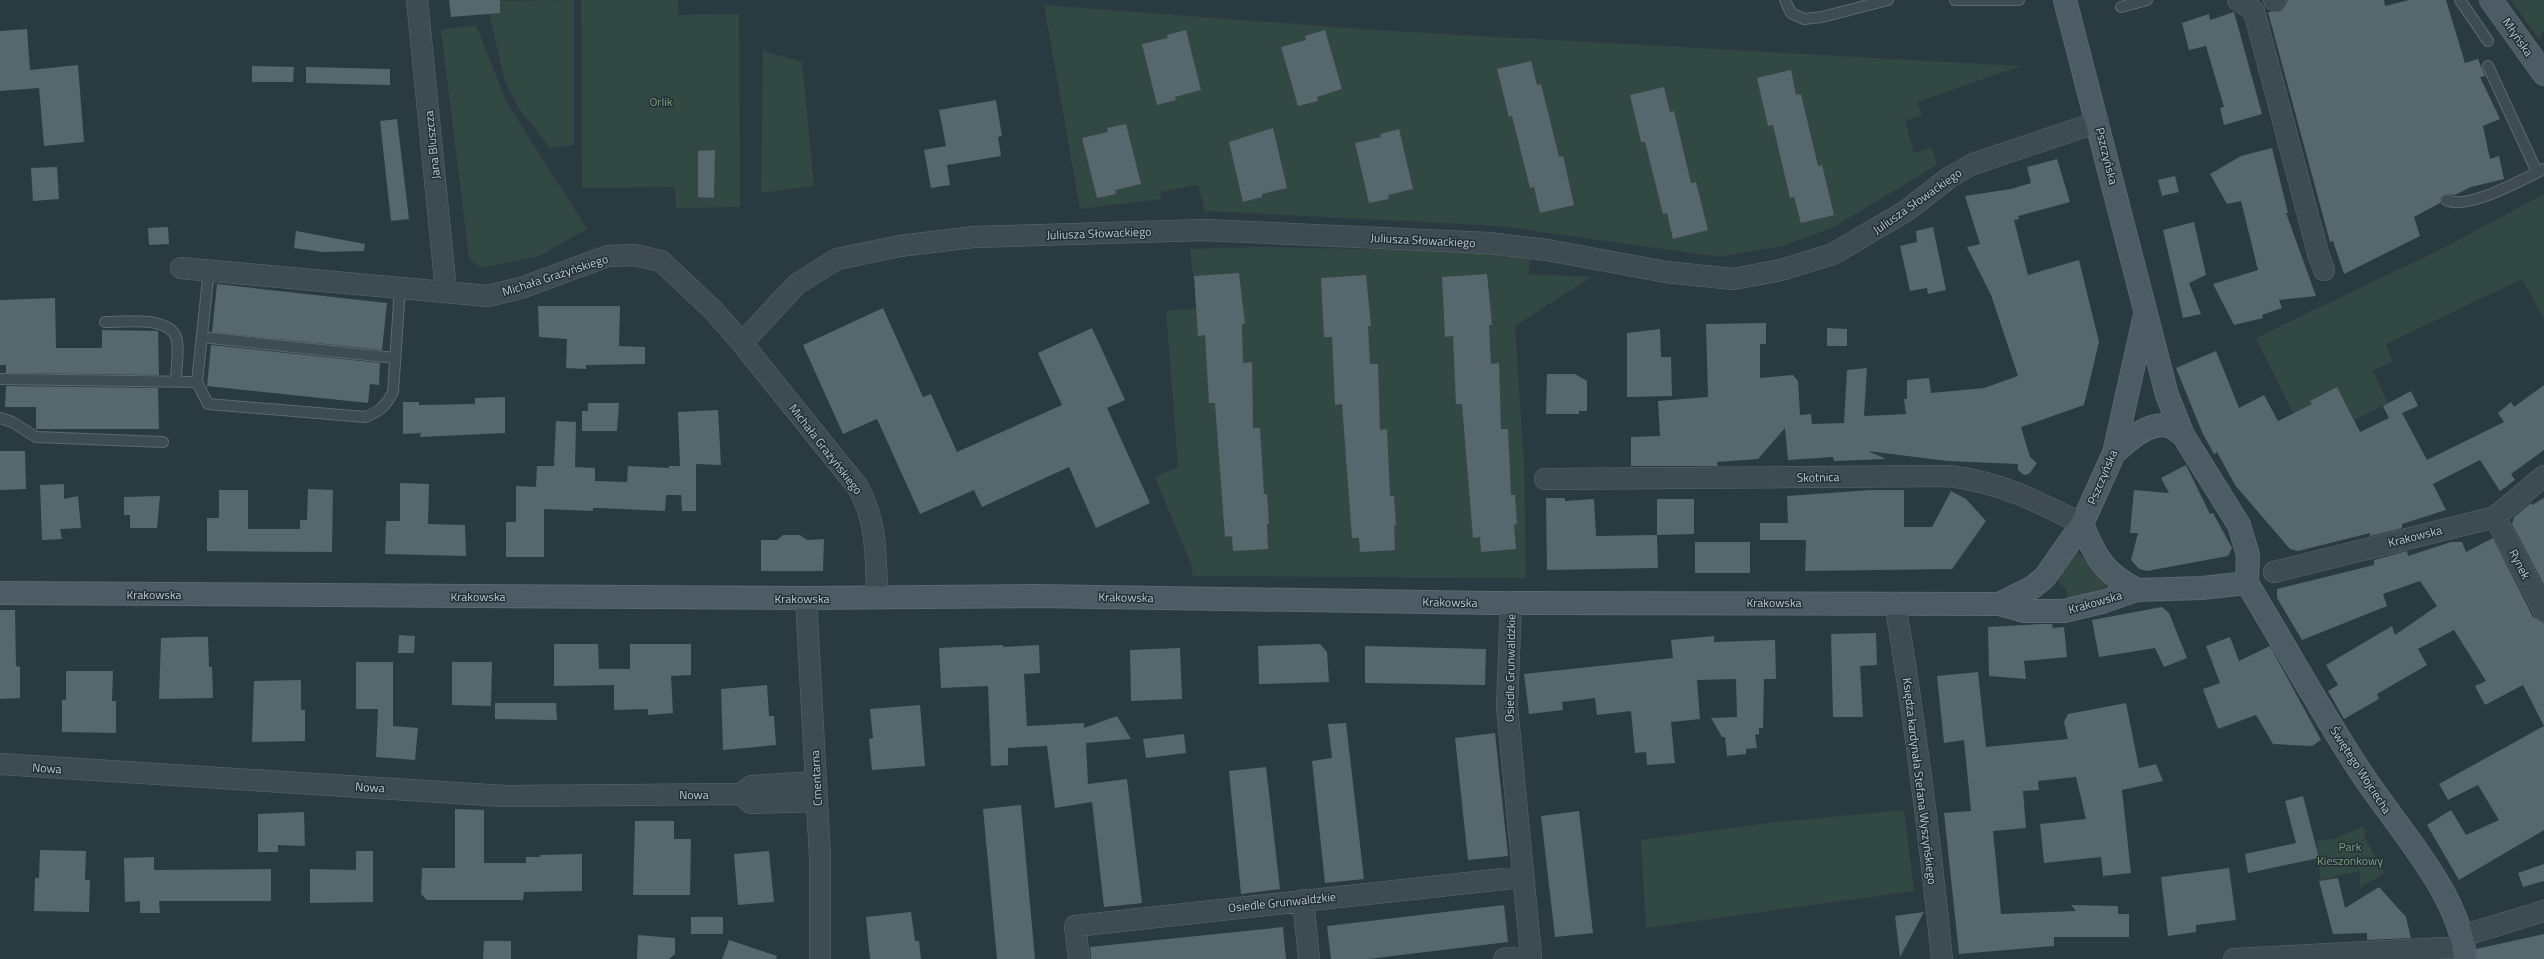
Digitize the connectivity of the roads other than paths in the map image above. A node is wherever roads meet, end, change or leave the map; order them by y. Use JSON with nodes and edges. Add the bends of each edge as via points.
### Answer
{"nodes":[{"id":1,"x":417,"y":0,"type":"edge"},
{"id":2,"x":1785,"y":0,"type":"edge"},
{"id":3,"x":1888,"y":0,"type":"edge"},
{"id":4,"x":1955,"y":0,"type":"edge"},
{"id":5,"x":2019,"y":0,"type":"edge"},
{"id":6,"x":2065,"y":0,"type":"edge"},
{"id":7,"x":2147,"y":0,"type":"edge"},
{"id":8,"x":2460,"y":0,"type":"edge"},
{"id":9,"x":2492,"y":0,"type":"edge"},
{"id":10,"x":2260,"y":3,"type":"edge"},
{"id":11,"x":2121,"y":7,"type":"dead end"},
{"id":12,"x":2488,"y":41,"type":"dead end"},
{"id":13,"x":2488,"y":66,"type":"dead end"},
{"id":14,"x":2544,"y":74,"type":"edge"},
{"id":15,"x":2098,"y":122,"type":"junction"},
{"id":16,"x":2540,"y":171,"type":"edge"},
{"id":17,"x":2446,"y":200,"type":"dead end"},
{"id":18,"x":181,"y":268,"type":"dead end"},
{"id":19,"x":209,"y":270,"type":"junction"},
{"id":20,"x":2324,"y":270,"type":"dead end"},
{"id":21,"x":400,"y":288,"type":"junction"},
{"id":22,"x":446,"y":291,"type":"junction"},
{"id":23,"x":2145,"y":313,"type":"junction"},
{"id":24,"x":105,"y":322,"type":"dead end"},
{"id":25,"x":202,"y":337,"type":"junction"},
{"id":26,"x":742,"y":343,"type":"junction"},
{"id":27,"x":395,"y":358,"type":"junction"},
{"id":28,"x":0,"y":379,"type":"edge"},
{"id":29,"x":176,"y":382,"type":"junction"},
{"id":30,"x":197,"y":382,"type":"junction"},
{"id":31,"x":0,"y":418,"type":"edge"},
{"id":32,"x":2183,"y":435,"type":"junction"},
{"id":33,"x":163,"y":442,"type":"dead end"},
{"id":34,"x":2114,"y":453,"type":"junction"},
{"id":35,"x":2544,"y":476,"type":"edge"},
{"id":36,"x":1545,"y":479,"type":"dead end"},
{"id":37,"x":2495,"y":517,"type":"junction"},
{"id":38,"x":2082,"y":524,"type":"junction"},
{"id":39,"x":2274,"y":572,"type":"dead end"},
{"id":40,"x":2246,"y":583,"type":"junction"},
{"id":41,"x":2137,"y":590,"type":"junction"},
{"id":42,"x":0,"y":593,"type":"edge"},
{"id":43,"x":877,"y":597,"type":"junction"},
{"id":44,"x":806,"y":598,"type":"junction"},
{"id":45,"x":1511,"y":602,"type":"junction"},
{"id":46,"x":1895,"y":603,"type":"junction"},
{"id":47,"x":1999,"y":604,"type":"junction"},
{"id":48,"x":2544,"y":611,"type":"edge"},
{"id":49,"x":0,"y":764,"type":"edge"},
{"id":50,"x":816,"y":792,"type":"junction"},
{"id":51,"x":1522,"y":878,"type":"junction"},
{"id":52,"x":1303,"y":900,"type":"junction"},
{"id":53,"x":2544,"y":912,"type":"edge"},
{"id":54,"x":2468,"y":946,"type":"edge"},
{"id":55,"x":820,"y":959,"type":"edge"},
{"id":56,"x":1079,"y":959,"type":"edge"},
{"id":57,"x":1309,"y":959,"type":"edge"},
{"id":58,"x":1504,"y":959,"type":"edge"},
{"id":59,"x":1942,"y":959,"type":"edge"},
{"id":60,"x":2234,"y":959,"type":"edge"}],
"edges":[{"from":1,"to":22,"type":"street","name":"Jana Bluszcza"},
{"from":2,"to":3,"type":"lane","via":[[1791,14],[1804,19],[1822,17]]},
{"from":4,"to":5,"type":"lane"},
{"from":6,"to":15,"type":"street","name":"Pszczyńska"},
{"from":7,"to":11,"type":"lane"},
{"from":8,"to":12,"type":"lane"},
{"from":9,"to":14,"type":"street","name":"Młyńska"},
{"from":10,"to":20,"type":"street"},
{"from":13,"to":16,"type":"lane"},
{"from":15,"to":23,"type":"street","name":"Pszczyńska"},
{"from":15,"to":26,"type":"street","name":"Juliusza Słowackiego","via":[[1973,164],[1950,177],[1906,211],[1833,254],[1781,270],[1732,279],[1666,272],[1548,250],[1490,243],[1212,231],[974,237],[900,246],[837,260],[797,284]]},
{"from":16,"to":17,"type":"lane","via":[[2466,202]]},
{"from":18,"to":19,"type":"street","name":"Michała Grażyńskiego"},
{"from":19,"to":21,"type":"street","name":"Michała Grażyńskiego"},
{"from":19,"to":25,"type":"lane"},
{"from":21,"to":22,"type":"street","name":"Michała Grażyńskiego"},
{"from":21,"to":27,"type":"lane"},
{"from":22,"to":26,"type":"street","name":"Michała Grażyńskiego","via":[[488,296],[521,288],[608,256],[634,255],[661,261],[713,310]]},
{"from":23,"to":32,"type":"street","name":"Pszczyńska","via":[[2167,395]]},
{"from":23,"to":34,"type":"street","name":"Pszczyńska"},
{"from":24,"to":29,"type":"lane","via":[[163,323],[177,340]]},
{"from":25,"to":27,"type":"lane"},
{"from":25,"to":30,"type":"lane"},
{"from":26,"to":43,"type":"street","name":"Michała Grażyńskiego","via":[[857,486],[867,502],[872,520]]},
{"from":27,"to":30,"type":"lane","via":[[393,392],[388,402],[378,412],[365,417],[208,404]]},
{"from":28,"to":29,"type":"lane"},
{"from":29,"to":30,"type":"lane"},
{"from":31,"to":33,"type":"lane","via":[[12,422],[36,437]]},
{"from":32,"to":34,"type":"street","via":[[2169,426],[2153,426]]},
{"from":32,"to":40,"type":"street","name":"Pszczyńska","via":[[2239,525],[2248,555]]},
{"from":34,"to":38,"type":"street","name":"Pszczyńska"},
{"from":35,"to":37,"type":"street","name":"Krakowska"},
{"from":36,"to":38,"type":"street","name":"Skotnica","via":[[1949,476],[1979,479],[2010,489]]},
{"from":37,"to":39,"type":"street","name":"Krakowska"},
{"from":37,"to":48,"type":"street","name":"Rynek"},
{"from":38,"to":41,"type":"street","via":[[2099,562],[2118,580]]},
{"from":38,"to":47,"type":"street","name":"Pszczyńska","via":[[2046,577],[2033,587]]},
{"from":40,"to":41,"type":"street","name":"Krakowska","via":[[2202,588]]},
{"from":40,"to":54,"type":"street","name":"Świętego Wojciecha","via":[[2357,768],[2430,872]]},
{"from":41,"to":47,"type":"street","name":"Krakowska","via":[[2064,611],[2024,611]]},
{"from":42,"to":44,"type":"street","name":"Krakowska"},
{"from":43,"to":44,"type":"street","name":"Krakowska"},
{"from":43,"to":45,"type":"street","name":"Krakowska","via":[[1036,596]]},
{"from":44,"to":50,"type":"street","name":"Cmentarna"},
{"from":45,"to":46,"type":"street","name":"Krakowska"},
{"from":45,"to":51,"type":"street","name":"Osiedle Grunwaldzkie","via":[[1507,706]]},
{"from":46,"to":47,"type":"street","name":"Krakowska"},
{"from":46,"to":59,"type":"street","name":"Księdza kardynała Stefana Wyszyńskiego","via":[[1921,775]]},
{"from":49,"to":50,"type":"street","name":"Nowa","via":[[504,796],[741,794],[752,786]]},
{"from":50,"to":55,"type":"street","name":"Cmentarna","via":[[820,858]]},
{"from":51,"to":52,"type":"street","name":"Osiedle Grunwaldzkie"},
{"from":51,"to":58,"type":"street","name":"Osiedle Grunwaldzkie","via":[[1532,956]]},
{"from":52,"to":56,"type":"street","name":"Osiedle Grunwaldzkie","via":[[1075,926]]},
{"from":52,"to":57,"type":"street"},
{"from":53,"to":54,"type":"street"},
{"from":54,"to":60,"type":"street"}]}
